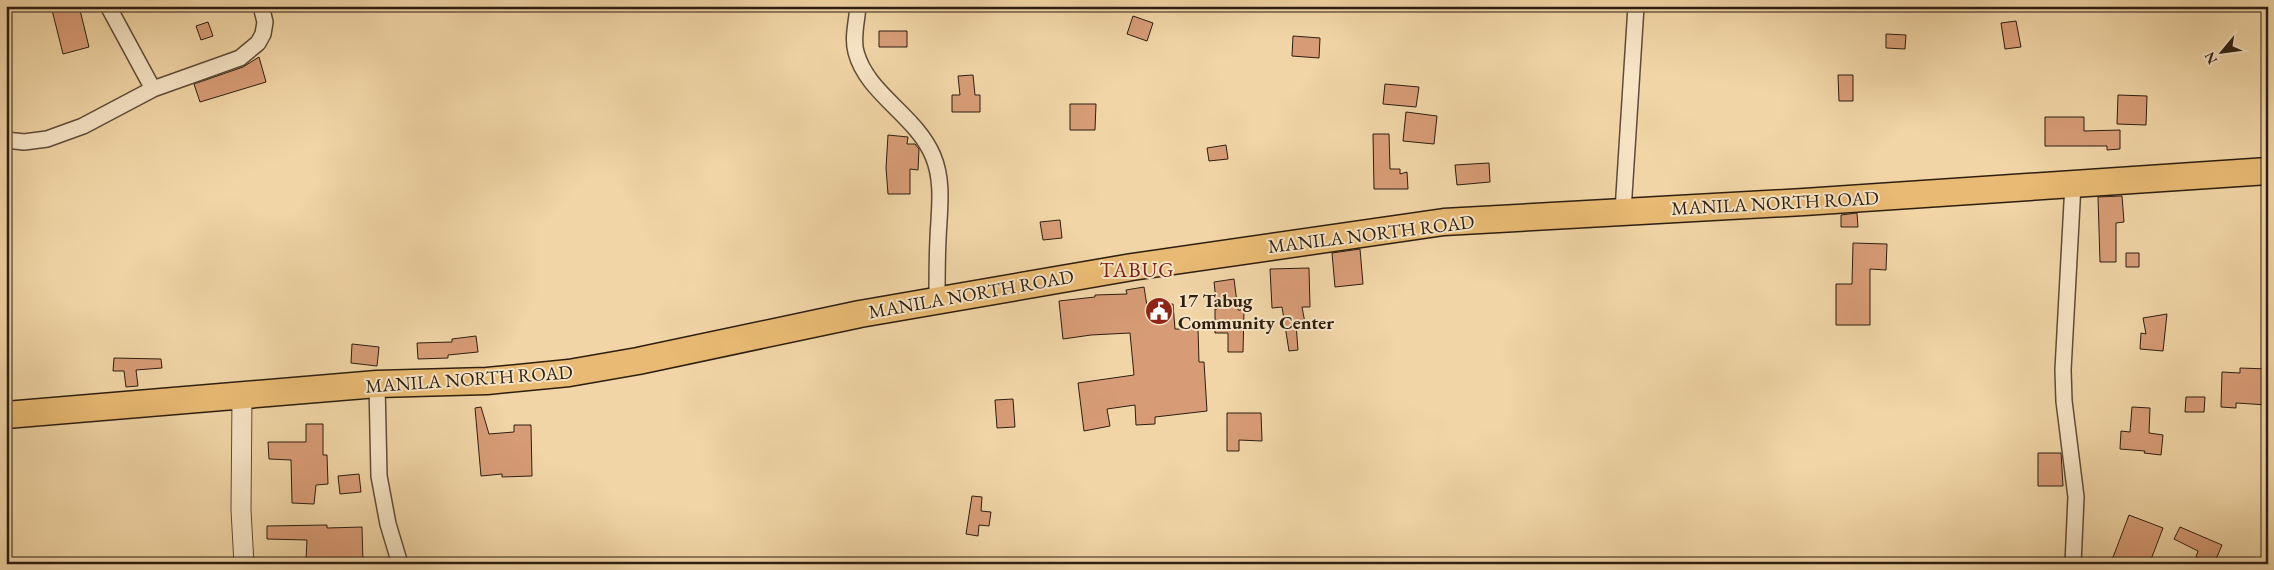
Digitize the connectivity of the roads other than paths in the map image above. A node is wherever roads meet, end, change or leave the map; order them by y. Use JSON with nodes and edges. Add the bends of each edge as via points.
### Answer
{"nodes":[{"id":1,"x":108,"y":6,"type":"edge"},
{"id":2,"x":261,"y":6,"type":"edge"},
{"id":3,"x":858,"y":6,"type":"edge"},
{"id":4,"x":1636,"y":6,"type":"edge"},
{"id":5,"x":153,"y":89,"type":"junction"},
{"id":6,"x":6,"y":140,"type":"edge"},
{"id":7,"x":2268,"y":171,"type":"edge"},
{"id":8,"x":2073,"y":184,"type":"junction"},
{"id":9,"x":1623,"y":211,"type":"junction"},
{"id":10,"x":937,"y":300,"type":"junction"},
{"id":11,"x":377,"y":384,"type":"junction"},
{"id":12,"x":242,"y":397,"type":"junction"},
{"id":13,"x":6,"y":416,"type":"edge"},
{"id":14,"x":244,"y":564,"type":"edge"},
{"id":15,"x":400,"y":564,"type":"edge"},
{"id":16,"x":2073,"y":564,"type":"edge"}],
"edges":[{"from":1,"to":5,"type":"street"},
{"from":2,"to":5,"type":"street","via":[[265,22],[263,34],[249,53]]},
{"from":3,"to":10,"type":"street","via":[[854,39],[863,69],[914,125],[939,172]]},
{"from":4,"to":9,"type":"street"},
{"from":5,"to":6,"type":"street","via":[[83,126],[48,139]]},
{"from":7,"to":8,"type":"highway","name":"MANILA NORTH ROAD"},
{"from":8,"to":9,"type":"highway","name":"MANILA NORTH ROAD"},
{"from":8,"to":16,"type":"street","via":[[2063,370],[2076,497]]},
{"from":9,"to":10,"type":"highway","name":"MANILA NORTH ROAD","via":[[1444,222],[1132,267]]},
{"from":10,"to":11,"type":"highway","name":"MANILA NORTH ROAD","via":[[569,373],[487,381]]},
{"from":11,"to":12,"type":"highway","name":"MANILA NORTH ROAD"},
{"from":11,"to":15,"type":"street","via":[[379,476]]},
{"from":12,"to":13,"type":"highway","name":"MANILA NORTH ROAD"},
{"from":12,"to":14,"type":"street"}]}
